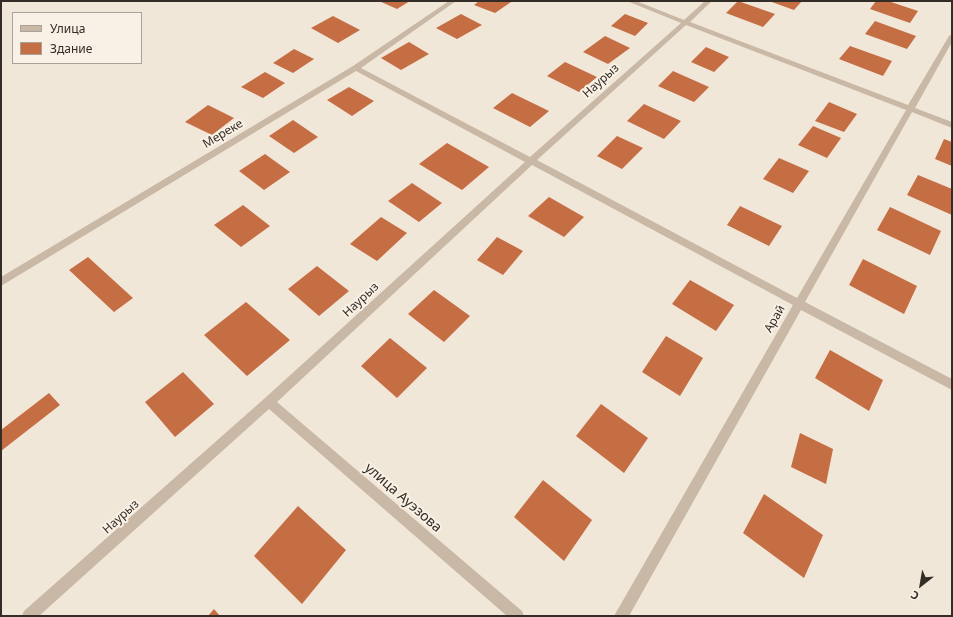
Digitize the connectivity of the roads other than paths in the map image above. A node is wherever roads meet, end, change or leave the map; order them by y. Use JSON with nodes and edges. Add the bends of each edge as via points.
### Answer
{"nodes":[{"id":1,"x":453,"y":1,"type":"edge"},
{"id":2,"x":630,"y":1,"type":"edge"},
{"id":3,"x":710,"y":1,"type":"edge"},
{"id":4,"x":686,"y":23,"type":"junction"},
{"id":5,"x":952,"y":36,"type":"edge"},
{"id":6,"x":356,"y":68,"type":"junction"},
{"id":7,"x":910,"y":109,"type":"junction"},
{"id":8,"x":952,"y":125,"type":"edge"},
{"id":9,"x":532,"y":161,"type":"junction"},
{"id":10,"x":1,"y":282,"type":"edge"},
{"id":11,"x":800,"y":302,"type":"junction"},
{"id":12,"x":952,"y":384,"type":"edge"},
{"id":13,"x":269,"y":402,"type":"junction"},
{"id":14,"x":29,"y":616,"type":"edge"},
{"id":15,"x":518,"y":616,"type":"edge"},
{"id":16,"x":620,"y":616,"type":"edge"}],
"edges":[{"from":1,"to":6,"type":"street","name":"Мереке"},
{"from":2,"to":4,"type":"street"},
{"from":3,"to":4,"type":"street","name":"Наурыз"},
{"from":4,"to":7,"type":"street"},
{"from":4,"to":9,"type":"street","name":"Наурыз"},
{"from":5,"to":7,"type":"street","name":"Арай"},
{"from":6,"to":9,"type":"street"},
{"from":6,"to":10,"type":"street","name":"Мереке"},
{"from":7,"to":8,"type":"street"},
{"from":7,"to":11,"type":"street","name":"Арай"},
{"from":9,"to":11,"type":"street"},
{"from":9,"to":13,"type":"street","name":"Наурыз"},
{"from":11,"to":12,"type":"street"},
{"from":11,"to":16,"type":"street","name":"Арай"},
{"from":13,"to":14,"type":"street","name":"Наурыз"},
{"from":13,"to":15,"type":"street","name":"улица Ауэзова"}]}
